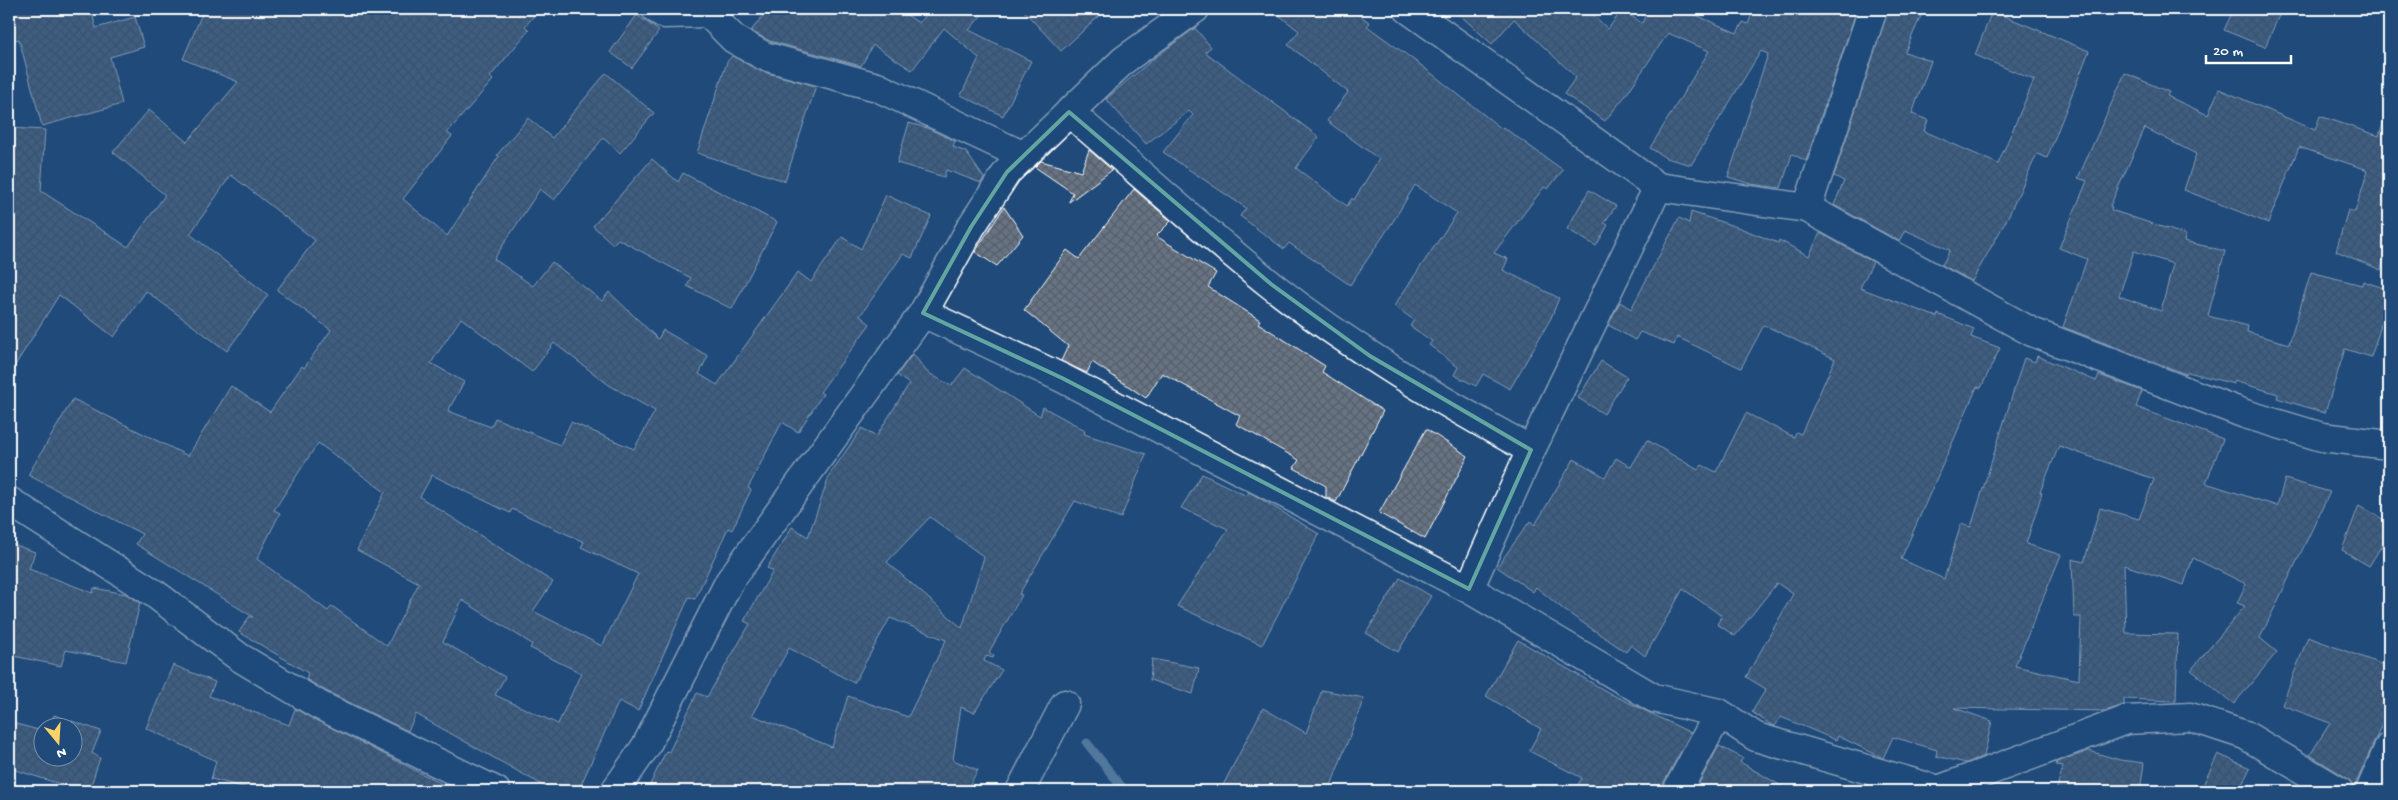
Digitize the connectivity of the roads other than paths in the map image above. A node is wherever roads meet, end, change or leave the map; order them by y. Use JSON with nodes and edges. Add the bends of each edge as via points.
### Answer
{"nodes":[{"id":1,"x":656,"y":9,"type":"edge"},
{"id":2,"x":1195,"y":9,"type":"edge"},
{"id":3,"x":1408,"y":9,"type":"edge"},
{"id":4,"x":1873,"y":9,"type":"edge"},
{"id":5,"x":709,"y":11,"type":"edge"},
{"id":6,"x":1069,"y":112,"type":"junction"},
{"id":7,"x":1024,"y":156,"type":"junction"},
{"id":8,"x":1658,"y":187,"type":"junction"},
{"id":9,"x":1807,"y":208,"type":"junction"},
{"id":10,"x":923,"y":313,"type":"junction"},
{"id":11,"x":2389,"y":445,"type":"edge"},
{"id":12,"x":1531,"y":450,"type":"junction"},
{"id":13,"x":9,"y":501,"type":"edge"},
{"id":14,"x":1469,"y":589,"type":"junction"},
{"id":15,"x":1065,"y":704,"type":"dead end"},
{"id":16,"x":1719,"y":713,"type":"junction"},
{"id":17,"x":2389,"y":747,"type":"edge"},
{"id":18,"x":496,"y":791,"type":"edge"},
{"id":19,"x":615,"y":791,"type":"edge"},
{"id":20,"x":1020,"y":791,"type":"edge"},
{"id":21,"x":1677,"y":791,"type":"edge"},
{"id":22,"x":1938,"y":791,"type":"edge"},
{"id":23,"x":2339,"y":791,"type":"edge"},
{"id":24,"x":2370,"y":791,"type":"edge"}],
"edges":[{"from":1,"to":5,"type":"street","via":[[664,14]]},
{"from":2,"to":6,"type":"street","via":[[1124,60]]},
{"from":3,"to":8,"type":"street"},
{"from":4,"to":9,"type":"street"},
{"from":5,"to":7,"type":"street","via":[[734,39],[764,56],[876,87]]},
{"from":6,"to":7,"type":"street"},
{"from":6,"to":12,"type":"street","via":[[1271,284],[1378,361]]},
{"from":7,"to":10,"type":"street","via":[[1007,172],[971,227]]},
{"from":8,"to":9,"type":"street"},
{"from":8,"to":12,"type":"street"},
{"from":9,"to":11,"type":"street","via":[[2032,332],[2245,414],[2322,438]]},
{"from":10,"to":14,"type":"street","via":[[1079,387]]},
{"from":10,"to":19,"type":"street","via":[[729,582],[646,746]]},
{"from":12,"to":14,"type":"street"},
{"from":13,"to":18,"type":"street","via":[[155,594],[239,656],[318,705]]},
{"from":14,"to":16,"type":"street","via":[[1654,698]]},
{"from":15,"to":20,"type":"street"},
{"from":16,"to":21,"type":"street"},
{"from":16,"to":22,"type":"street","via":[[1756,737]]},
{"from":17,"to":24,"type":"street"},
{"from":22,"to":23,"type":"street","via":[[2126,720],[2190,717],[2245,735]]}]}
